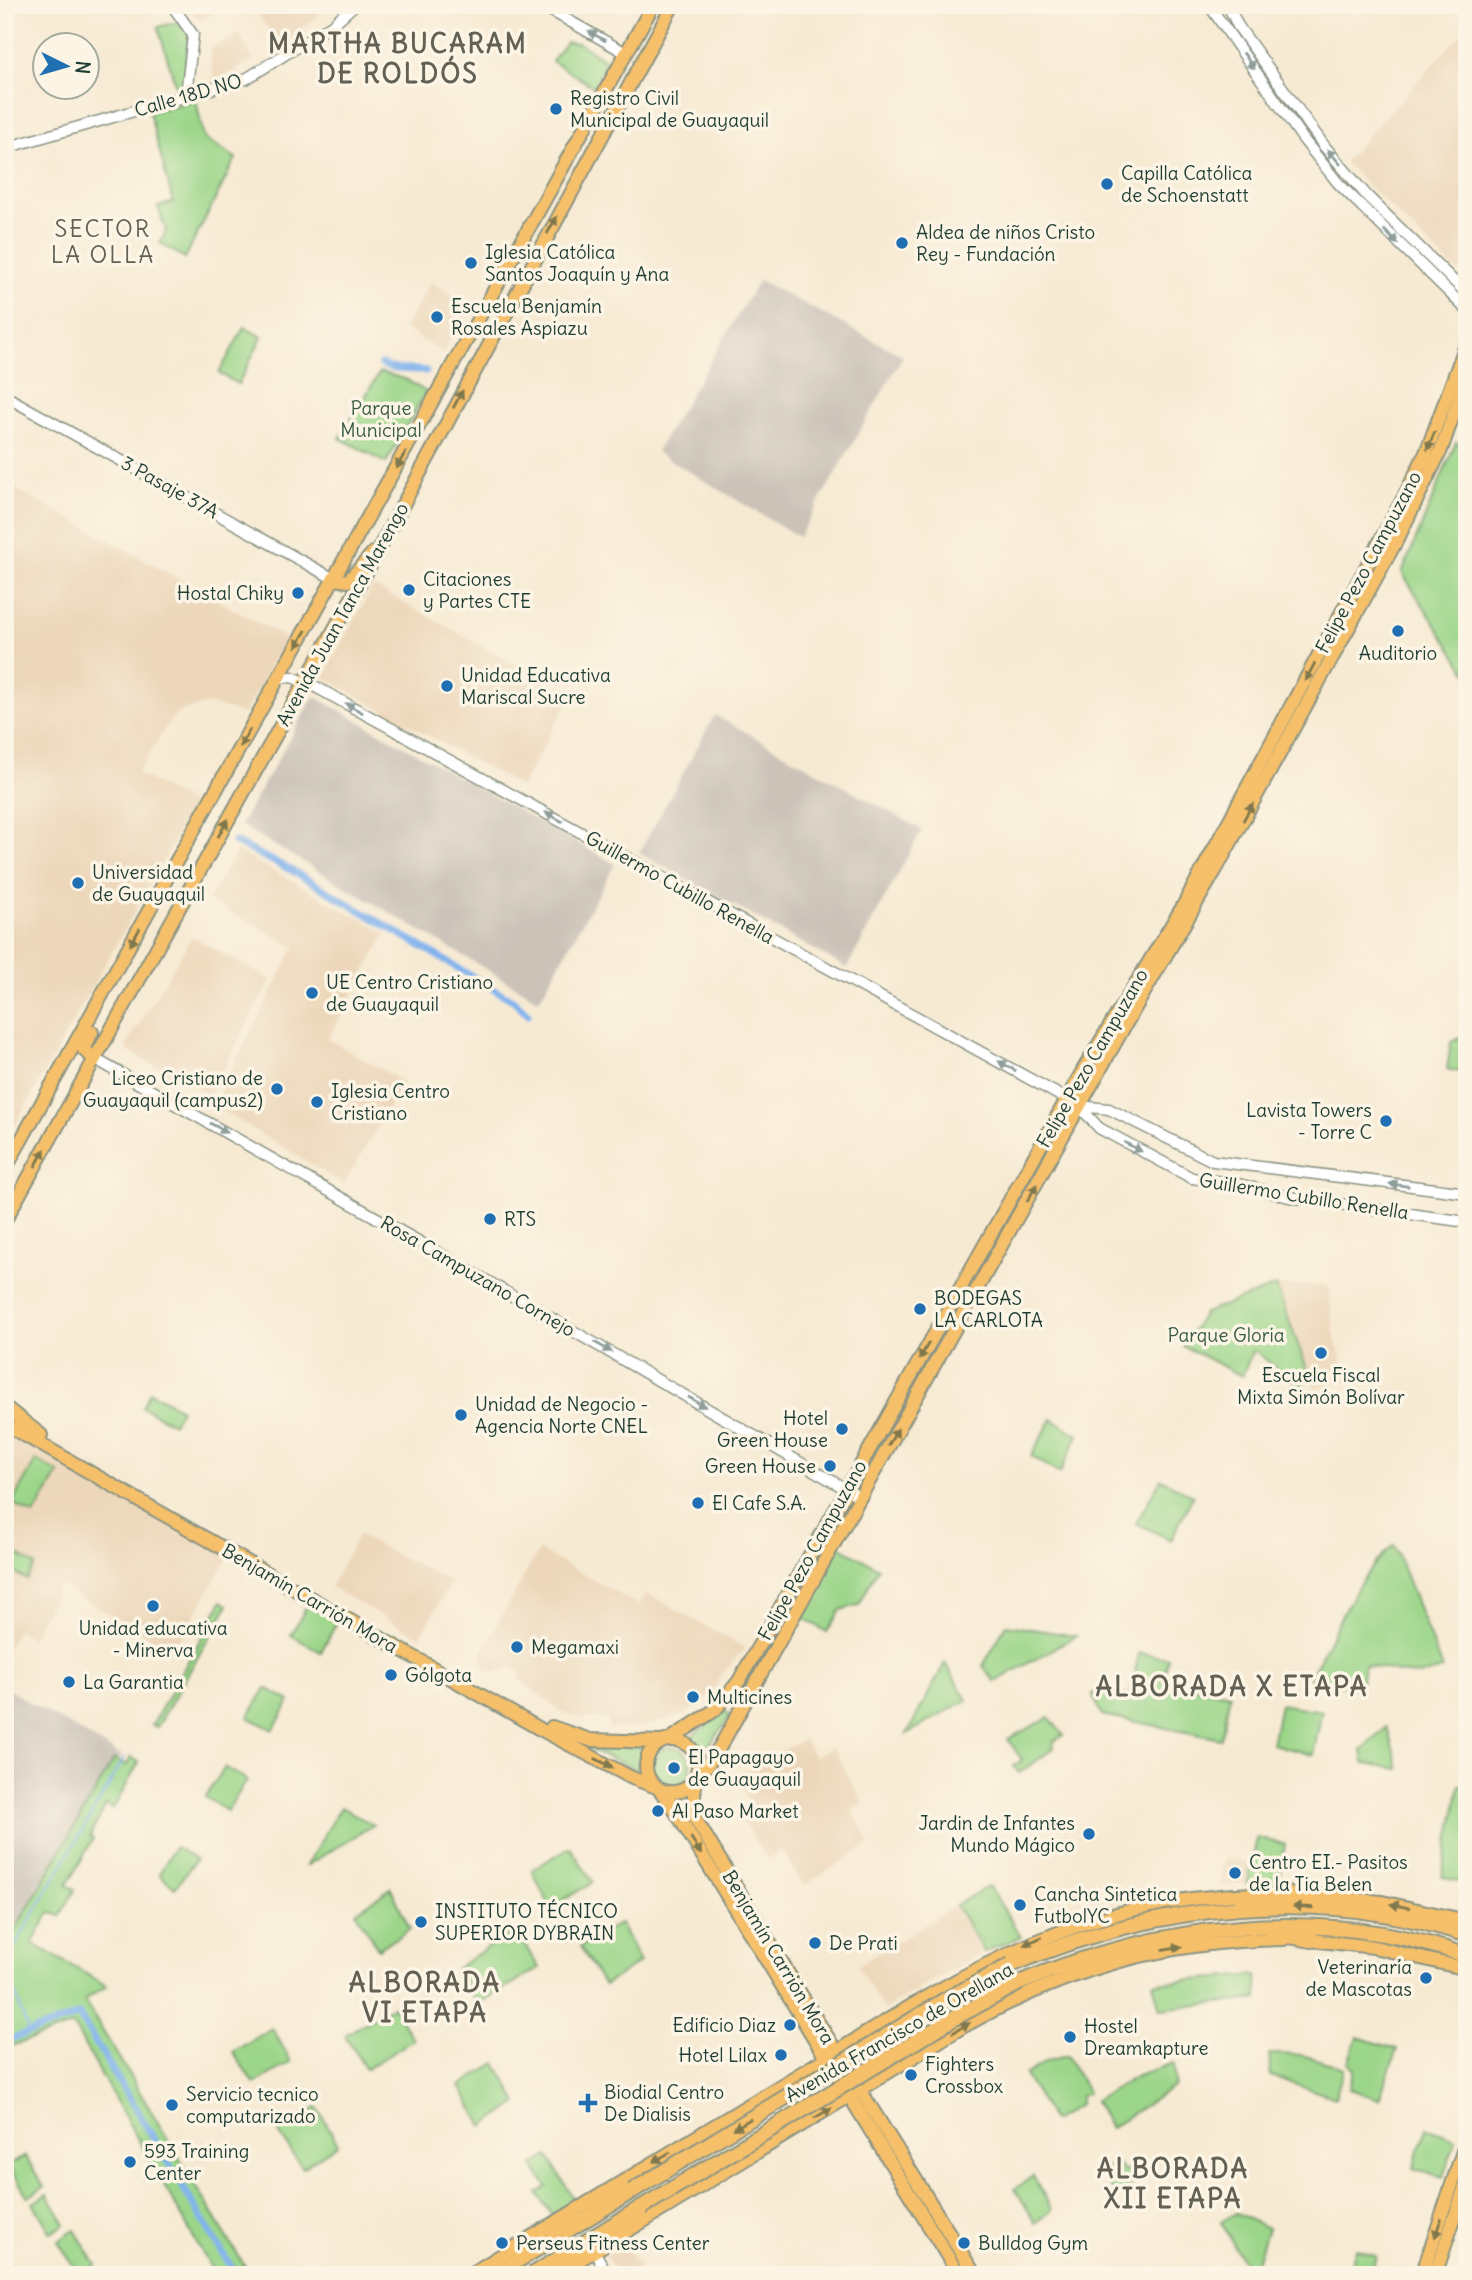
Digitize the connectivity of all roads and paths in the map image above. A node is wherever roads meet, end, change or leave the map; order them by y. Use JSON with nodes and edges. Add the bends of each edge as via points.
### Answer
{"nodes":[{"id":1,"x":172,"y":5,"type":"edge"},
{"id":2,"x":354,"y":5,"type":"edge"},
{"id":3,"x":541,"y":5,"type":"edge"},
{"id":4,"x":653,"y":5,"type":"edge"},
{"id":5,"x":673,"y":5,"type":"edge"},
{"id":6,"x":1209,"y":5,"type":"edge"},
{"id":7,"x":1228,"y":5,"type":"edge"},
{"id":8,"x":626,"y":53,"type":"junction"},
{"id":9,"x":186,"y":95,"type":"junction"},
{"id":10,"x":5,"y":148,"type":"edge"},
{"id":11,"x":589,"y":157,"type":"junction"},
{"id":12,"x":1447,"y":276,"type":"junction"},
{"id":13,"x":1467,"y":281,"type":"edge"},
{"id":14,"x":1467,"y":294,"type":"edge"},
{"id":15,"x":1467,"y":310,"type":"edge"},
{"id":16,"x":1467,"y":342,"type":"edge"},
{"id":17,"x":1467,"y":376,"type":"edge"},
{"id":18,"x":5,"y":396,"type":"edge"},
{"id":19,"x":380,"y":547,"type":"junction"},
{"id":20,"x":334,"y":579,"type":"junction"},
{"id":21,"x":278,"y":678,"type":"junction"},
{"id":22,"x":305,"y":681,"type":"junction"},
{"id":23,"x":1210,"y":868,"type":"junction"},
{"id":24,"x":113,"y":977,"type":"junction"},
{"id":25,"x":95,"y":1059,"type":"junction"},
{"id":26,"x":1066,"y":1099,"type":"junction"},
{"id":27,"x":1079,"y":1106,"type":"junction"},
{"id":28,"x":5,"y":1169,"type":"edge"},
{"id":29,"x":1467,"y":1193,"type":"edge"},
{"id":30,"x":5,"y":1220,"type":"edge"},
{"id":31,"x":1467,"y":1222,"type":"edge"},
{"id":32,"x":5,"y":1407,"type":"edge"},
{"id":33,"x":5,"y":1415,"type":"edge"},
{"id":34,"x":5,"y":1426,"type":"edge"},
{"id":35,"x":38,"y":1438,"type":"junction"},
{"id":36,"x":845,"y":1489,"type":"junction"},
{"id":37,"x":859,"y":1496,"type":"junction"},
{"id":38,"x":835,"y":1507,"type":"junction"},
{"id":39,"x":848,"y":1515,"type":"junction"},
{"id":40,"x":665,"y":1741,"type":"junction"},
{"id":41,"x":696,"y":1774,"type":"junction"},
{"id":42,"x":657,"y":1787,"type":"junction"},
{"id":43,"x":1288,"y":1893,"type":"junction"},
{"id":44,"x":1213,"y":1910,"type":"junction"},
{"id":45,"x":1467,"y":1921,"type":"edge"},
{"id":46,"x":1242,"y":1927,"type":"junction"},
{"id":47,"x":1467,"y":1936,"type":"edge"},
{"id":48,"x":1311,"y":1940,"type":"junction"},
{"id":49,"x":1467,"y":1956,"type":"edge"},
{"id":50,"x":1467,"y":1969,"type":"edge"},
{"id":51,"x":900,"y":2013,"type":"junction"},
{"id":52,"x":927,"y":2049,"type":"junction"},
{"id":53,"x":831,"y":2055,"type":"junction"},
{"id":54,"x":856,"y":2093,"type":"junction"},
{"id":55,"x":765,"y":2095,"type":"junction"},
{"id":56,"x":788,"y":2134,"type":"junction"},
{"id":57,"x":1467,"y":2140,"type":"edge"},
{"id":58,"x":887,"y":2155,"type":"junction"},
{"id":59,"x":916,"y":2177,"type":"junction"},
{"id":60,"x":1467,"y":2180,"type":"edge"},
{"id":61,"x":909,"y":2192,"type":"junction"},
{"id":62,"x":939,"y":2215,"type":"junction"},
{"id":63,"x":594,"y":2251,"type":"junction"},
{"id":64,"x":5,"y":2262,"type":"edge"},
{"id":65,"x":13,"y":2275,"type":"edge"},
{"id":66,"x":469,"y":2275,"type":"edge"},
{"id":67,"x":494,"y":2275,"type":"edge"},
{"id":68,"x":532,"y":2275,"type":"edge"},
{"id":69,"x":555,"y":2275,"type":"edge"},
{"id":70,"x":608,"y":2275,"type":"edge"},
{"id":71,"x":959,"y":2275,"type":"edge"},
{"id":72,"x":975,"y":2275,"type":"edge"},
{"id":73,"x":1422,"y":2275,"type":"edge"},
{"id":74,"x":1435,"y":2275,"type":"edge"}],
"edges":[{"from":1,"to":9,"type":"street","via":[[194,35]]},
{"from":2,"to":9,"type":"street","name":"Calle 18D NO","via":[[265,69],[246,79]]},
{"from":8,"to":3,"type":"street","one_way":true},
{"from":4,"to":8,"type":"main road","name":"Avenida Juan Tanca Marengo"},
{"from":5,"to":11,"type":"main road","name":"Avenida Juan Tanca Marengo"},
{"from":6,"to":15,"type":"street","one_way":true,"via":[[1338,183]]},
{"from":12,"to":7,"type":"street","one_way":true,"via":[[1325,147],[1238,26]]},
{"from":8,"to":11,"type":"main road","via":[[632,64]]},
{"from":8,"to":20,"type":"main road","name":"Avenida Juan Tanca Marengo","one_way":true},
{"from":9,"to":10,"type":"street","name":"Calle 18D NO"},
{"from":19,"to":11,"type":"main road","name":"Avenida Juan Tanca Marengo","one_way":true},
{"from":12,"to":13,"type":"street"},
{"from":12,"to":14,"type":"street"},
{"from":16,"to":23,"type":"main road","name":"Felipe Pezo Campuzano","one_way":true,"via":[[1407,491]]},
{"from":23,"to":17,"type":"main road","name":"Felipe Pezo Campuzano","one_way":true,"via":[[1428,480]]},
{"from":18,"to":20,"type":"street","name":"3 Pasaje 37A"},
{"from":19,"to":20,"type":"main road","via":[[350,580]]},
{"from":19,"to":22,"type":"main road","name":"Avenida Juan Tanca Marengo"},
{"from":20,"to":21,"type":"main road","name":"Avenida Juan Tanca Marengo","one_way":true},
{"from":21,"to":22,"type":"street","name":"Guillermo Cubillo Renella"},
{"from":21,"to":24,"type":"main road","name":"Avenida Juan Tanca Marengo","one_way":true},
{"from":25,"to":22,"type":"main road","name":"Avenida Juan Tanca Marengo","one_way":true},
{"from":26,"to":22,"type":"street","name":"Guillermo Cubillo Renella","one_way":true},
{"from":23,"to":26,"type":"main road","name":"Felipe Pezo Campuzano"},
{"from":23,"to":27,"type":"main road","name":"Felipe Pezo Campuzano"},
{"from":24,"to":25,"type":"main road","via":[[84,1047]]},
{"from":24,"to":28,"type":"main road","name":"Avenida Juan Tanca Marengo"},
{"from":30,"to":25,"type":"main road","name":"Avenida Juan Tanca Marengo","one_way":true},
{"from":25,"to":36,"type":"street","name":"Rosa Campuzano Cornejo","one_way":true},
{"from":26,"to":27,"type":"street","name":"Guillermo Cubillo Renella"},
{"from":26,"to":36,"type":"main road","name":"Felipe Pezo Campuzano","one_way":true},
{"from":29,"to":27,"type":"street","name":"Guillermo Cubillo Renella","one_way":true,"via":[[1213,1161],[1109,1109]]},
{"from":27,"to":31,"type":"street","name":"Guillermo Cubillo Renella","one_way":true,"via":[[1099,1128],[1192,1178]]},
{"from":37,"to":27,"type":"main road","name":"Felipe Pezo Campuzano","one_way":true},
{"from":32,"to":35,"type":"main road"},
{"from":33,"to":35,"type":"main road","name":"Benjamín Carrión Mora"},
{"from":34,"to":35,"type":"main road"},
{"from":35,"to":40,"type":"main road","name":"Benjamín Carrión Mora","via":[[558,1730],[605,1742]]},
{"from":35,"to":42,"type":"main road","name":"Benjamín Carrión Mora","one_way":true,"via":[[540,1729]]},
{"from":36,"to":37,"type":"street","name":"Rosa Campuzano Cornejo"},
{"from":36,"to":38,"type":"main road","name":"Felipe Pezo Campuzano"},
{"from":37,"to":39,"type":"main road","name":"Felipe Pezo Campuzano"},
{"from":38,"to":39,"type":"main road","via":[[845,1508]]},
{"from":38,"to":40,"type":"main road","name":"Felipe Pezo Campuzano","via":[[739,1681],[715,1710]]},
{"from":39,"to":41,"type":"main road","name":"Felipe Pezo Campuzano","via":[[722,1745]]},
{"from":40,"to":41,"type":"main road","via":[[691,1749],[696,1756]]},
{"from":40,"to":42,"type":"main road","via":[[654,1747],[646,1762],[646,1771]]},
{"from":41,"to":42,"type":"main road","via":[[680,1791]]},
{"from":41,"to":53,"type":"main road","name":"Benjamín Carrión Mora","via":[[696,1820]]},
{"from":42,"to":53,"type":"main road","name":"Benjamín Carrión Mora","one_way":true},
{"from":43,"to":44,"type":"highway"},
{"from":45,"to":43,"type":"main road","name":"Avenida Francisco de Orellana","one_way":true,"via":[[1382,1902]]},
{"from":43,"to":51,"type":"main road","name":"Avenida Francisco de Orellana","one_way":true,"via":[[1193,1899],[1087,1922],[1009,1951]]},
{"from":47,"to":44,"type":"highway","name":"Avenida Francisco de Orellana","one_way":true,"via":[[1333,1909]]},
{"from":44,"to":67,"type":"highway","name":"Avenida Francisco de Orellana","one_way":true,"bridge":true,"via":[[1146,1919],[1052,1947],[1011,1965],[945,2000]]},
{"from":46,"to":48,"type":"highway"},
{"from":46,"to":49,"type":"highway","name":"Avenida Francisco de Orellana","via":[[1293,1926],[1364,1933]]},
{"from":46,"to":68,"type":"highway","name":"Avenida Francisco de Orellana","bridge":true,"via":[[1150,1939],[1019,1983]]},
{"from":48,"to":50,"type":"main road","name":"Avenida Francisco de Orellana","via":[[1374,1947]]},
{"from":52,"to":48,"type":"main road","name":"Avenida Francisco de Orellana","one_way":true,"via":[[1025,1993],[1108,1963],[1197,1944]]},
{"from":51,"to":52,"type":"main road","via":[[893,2029],[896,2041],[909,2051]]},
{"from":51,"to":53,"type":"main road","name":"Avenida Francisco de Orellana"},
{"from":52,"to":54,"type":"main road","name":"Avenida Francisco de Orellana"},
{"from":53,"to":54,"type":"main road","name":"Benjamín Carrión Mora"},
{"from":53,"to":55,"type":"main road","name":"Avenida Francisco de Orellana"},
{"from":56,"to":54,"type":"main road","name":"Avenida Francisco de Orellana","one_way":true},
{"from":54,"to":58,"type":"main road","name":"Benjamín Carrión Mora"},
{"from":54,"to":59,"type":"main road","name":"Benjamín Carrión Mora"},
{"from":55,"to":56,"type":"main road","via":[[783,2095],[795,2107],[796,2119]]},
{"from":55,"to":66,"type":"main road","name":"Avenida Francisco de Orellana","one_way":true},
{"from":56,"to":63,"type":"main road","name":"Avenida Francisco de Orellana"},
{"from":57,"to":73,"type":"main road","one_way":true},
{"from":58,"to":59,"type":"main road","via":[[905,2180]]},
{"from":58,"to":61,"type":"main road","name":"Benjamín Carrión Mora"},
{"from":59,"to":62,"type":"main road","name":"Benjamín Carrión Mora"},
{"from":60,"to":74,"type":"main road"},
{"from":61,"to":62,"type":"main road","via":[[917,2191],[931,2214]]},
{"from":61,"to":71,"type":"main road","name":"Benjamín Carrión Mora"},
{"from":62,"to":72,"type":"main road","name":"Benjamín Carrión Mora"},
{"from":63,"to":69,"type":"main road","name":"Avenida Francisco de Orellana"},
{"from":63,"to":70,"type":"street"},
{"from":64,"to":65,"type":"street"}]}
